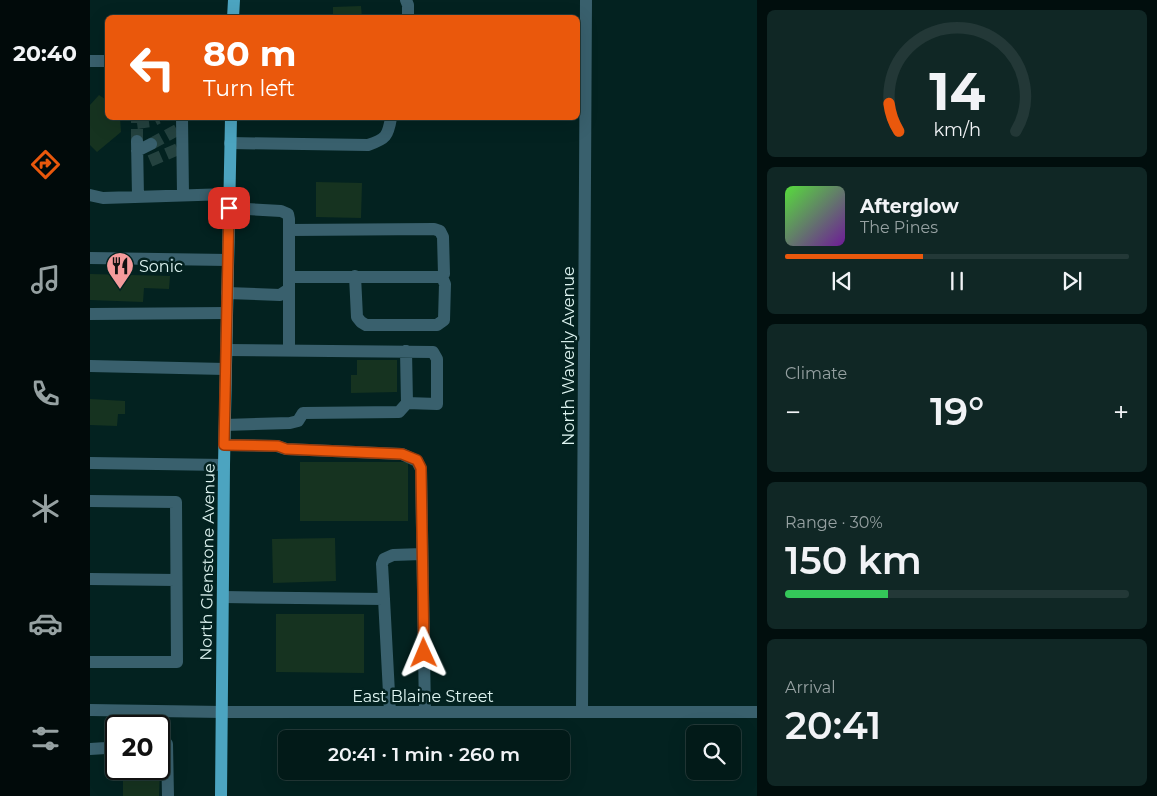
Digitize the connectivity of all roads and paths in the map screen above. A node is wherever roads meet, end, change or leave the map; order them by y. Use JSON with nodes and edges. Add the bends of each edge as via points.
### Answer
{"nodes":[{"id":1,"x":234,"y":0,"type":"edge"},
{"id":2,"x":406,"y":0,"type":"edge"},
{"id":3,"x":586,"y":0,"type":"edge"},
{"id":4,"x":233,"y":15,"type":"edge"},
{"id":5,"x":408,"y":15,"type":"edge"},
{"id":6,"x":90,"y":61,"type":"edge"},
{"id":7,"x":105,"y":61,"type":"edge"},
{"id":8,"x":231,"y":120,"type":"edge"},
{"id":9,"x":391,"y":120,"type":"edge"},
{"id":10,"x":181,"y":125,"type":"edge"},
{"id":11,"x":230,"y":143,"type":"junction"},
{"id":12,"x":151,"y":144,"type":"tunnel mouth"},
{"id":13,"x":150,"y":161,"type":"tunnel mouth"},
{"id":14,"x":137,"y":166,"type":"junction"},
{"id":15,"x":229,"y":194,"type":"junction"},
{"id":16,"x":90,"y":195,"type":"edge"},
{"id":17,"x":183,"y":195,"type":"junction"},
{"id":18,"x":138,"y":197,"type":"junction"},
{"id":19,"x":229,"y":208,"type":"junction"},
{"id":20,"x":289,"y":230,"type":"junction"},
{"id":21,"x":90,"y":258,"type":"edge"},
{"id":22,"x":228,"y":260,"type":"junction"},
{"id":23,"x":355,"y":276,"type":"junction"},
{"id":24,"x":442,"y":276,"type":"junction"},
{"id":25,"x":289,"y":283,"type":"junction"},
{"id":26,"x":227,"y":293,"type":"junction"},
{"id":27,"x":227,"y":313,"type":"junction"},
{"id":28,"x":90,"y":314,"type":"edge"},
{"id":29,"x":226,"y":350,"type":"junction"},
{"id":30,"x":289,"y":351,"type":"junction"},
{"id":31,"x":406,"y":352,"type":"junction"},
{"id":32,"x":90,"y":366,"type":"edge"},
{"id":33,"x":226,"y":369,"type":"junction"},
{"id":34,"x":407,"y":403,"type":"junction"},
{"id":35,"x":224,"y":425,"type":"junction"},
{"id":36,"x":224,"y":445,"type":"junction"},
{"id":37,"x":90,"y":463,"type":"edge"},
{"id":38,"x":224,"y":465,"type":"junction"},
{"id":39,"x":90,"y":501,"type":"edge"},
{"id":40,"x":422,"y":554,"type":"junction"},
{"id":41,"x":90,"y":578,"type":"edge"},
{"id":42,"x":176,"y":580,"type":"junction"},
{"id":43,"x":223,"y":597,"type":"junction"},
{"id":44,"x":384,"y":599,"type":"junction"},
{"id":45,"x":90,"y":662,"type":"edge"},
{"id":46,"x":90,"y":710,"type":"edge"},
{"id":47,"x":222,"y":712,"type":"junction"},
{"id":48,"x":390,"y":712,"type":"junction"},
{"id":49,"x":425,"y":712,"type":"junction"},
{"id":50,"x":582,"y":712,"type":"junction"},
{"id":51,"x":757,"y":712,"type":"edge"},
{"id":52,"x":105,"y":748,"type":"edge"},
{"id":53,"x":90,"y":749,"type":"edge"},
{"id":54,"x":168,"y":780,"type":"edge"},
{"id":55,"x":168,"y":796,"type":"edge"},
{"id":56,"x":221,"y":796,"type":"edge"}],
"edges":[{"from":1,"to":4,"type":"main road"},
{"from":2,"to":5,"type":"street"},
{"from":3,"to":50,"type":"street","name":"North Waverly Avenue"},
{"from":6,"to":7,"type":"street"},
{"from":8,"to":11,"type":"main road","name":"North Glenstone Avenue"},
{"from":9,"to":11,"type":"street","via":[[382,140],[368,146]]},
{"from":10,"to":17,"type":"street"},
{"from":11,"to":15,"type":"main road","name":"North Glenstone Avenue"},
{"from":12,"to":14,"type":"street","via":[[137,146]]},
{"from":13,"to":14,"type":"street"},
{"from":14,"to":18,"type":"street"},
{"from":15,"to":17,"type":"street"},
{"from":15,"to":19,"type":"main road","name":"North Glenstone Avenue"},
{"from":16,"to":18,"type":"street"},
{"from":17,"to":18,"type":"street"},
{"from":19,"to":20,"type":"street","via":[[281,211],[288,214]]},
{"from":19,"to":22,"type":"main road","name":"North Glenstone Avenue"},
{"from":20,"to":24,"type":"street","via":[[434,229],[443,237]]},
{"from":20,"to":25,"type":"street"},
{"from":21,"to":22,"type":"street"},
{"from":22,"to":26,"type":"main road","name":"North Glenstone Avenue"},
{"from":23,"to":24,"type":"street"},
{"from":23,"to":24,"type":"street","via":[[357,317],[361,322],[366,325],[437,326],[444,320],[445,284]]},
{"from":23,"to":25,"type":"street"},
{"from":25,"to":26,"type":"street","via":[[280,295]]},
{"from":25,"to":30,"type":"street"},
{"from":26,"to":27,"type":"main road","name":"North Glenstone Avenue"},
{"from":27,"to":28,"type":"street"},
{"from":27,"to":29,"type":"main road","name":"North Glenstone Avenue"},
{"from":29,"to":30,"type":"street"},
{"from":29,"to":33,"type":"main road","name":"North Glenstone Avenue"},
{"from":30,"to":31,"type":"street"},
{"from":31,"to":34,"type":"street"},
{"from":31,"to":34,"type":"street","via":[[432,352],[437,359],[437,404]]},
{"from":32,"to":33,"type":"street"},
{"from":33,"to":35,"type":"main road","name":"North Glenstone Avenue"},
{"from":34,"to":35,"type":"street","via":[[399,412],[303,413],[298,421],[290,423]]},
{"from":35,"to":36,"type":"main road","name":"North Glenstone Avenue"},
{"from":36,"to":38,"type":"main road","name":"North Glenstone Avenue"},
{"from":36,"to":40,"type":"street","via":[[402,454],[417,460],[421,468]]},
{"from":37,"to":38,"type":"street"},
{"from":38,"to":43,"type":"main road","name":"North Glenstone Avenue"},
{"from":39,"to":42,"type":"street","via":[[176,502]]},
{"from":40,"to":44,"type":"street","via":[[393,555],[384,559]]},
{"from":40,"to":49,"type":"street"},
{"from":41,"to":42,"type":"street"},
{"from":42,"to":45,"type":"street","via":[[177,662]]},
{"from":43,"to":44,"type":"street"},
{"from":43,"to":47,"type":"main road","name":"North Glenstone Avenue"},
{"from":44,"to":48,"type":"street"},
{"from":46,"to":47,"type":"street","name":"East Blaine Street"},
{"from":47,"to":48,"type":"street","name":"East Blaine Street"},
{"from":47,"to":56,"type":"main road","name":"North Glenstone Avenue"},
{"from":48,"to":49,"type":"street","name":"East Blaine Street"},
{"from":49,"to":50,"type":"street","name":"East Blaine Street"},
{"from":50,"to":51,"type":"street","name":"East Blaine Street"},
{"from":52,"to":53,"type":"street"},
{"from":54,"to":55,"type":"street"}]}
